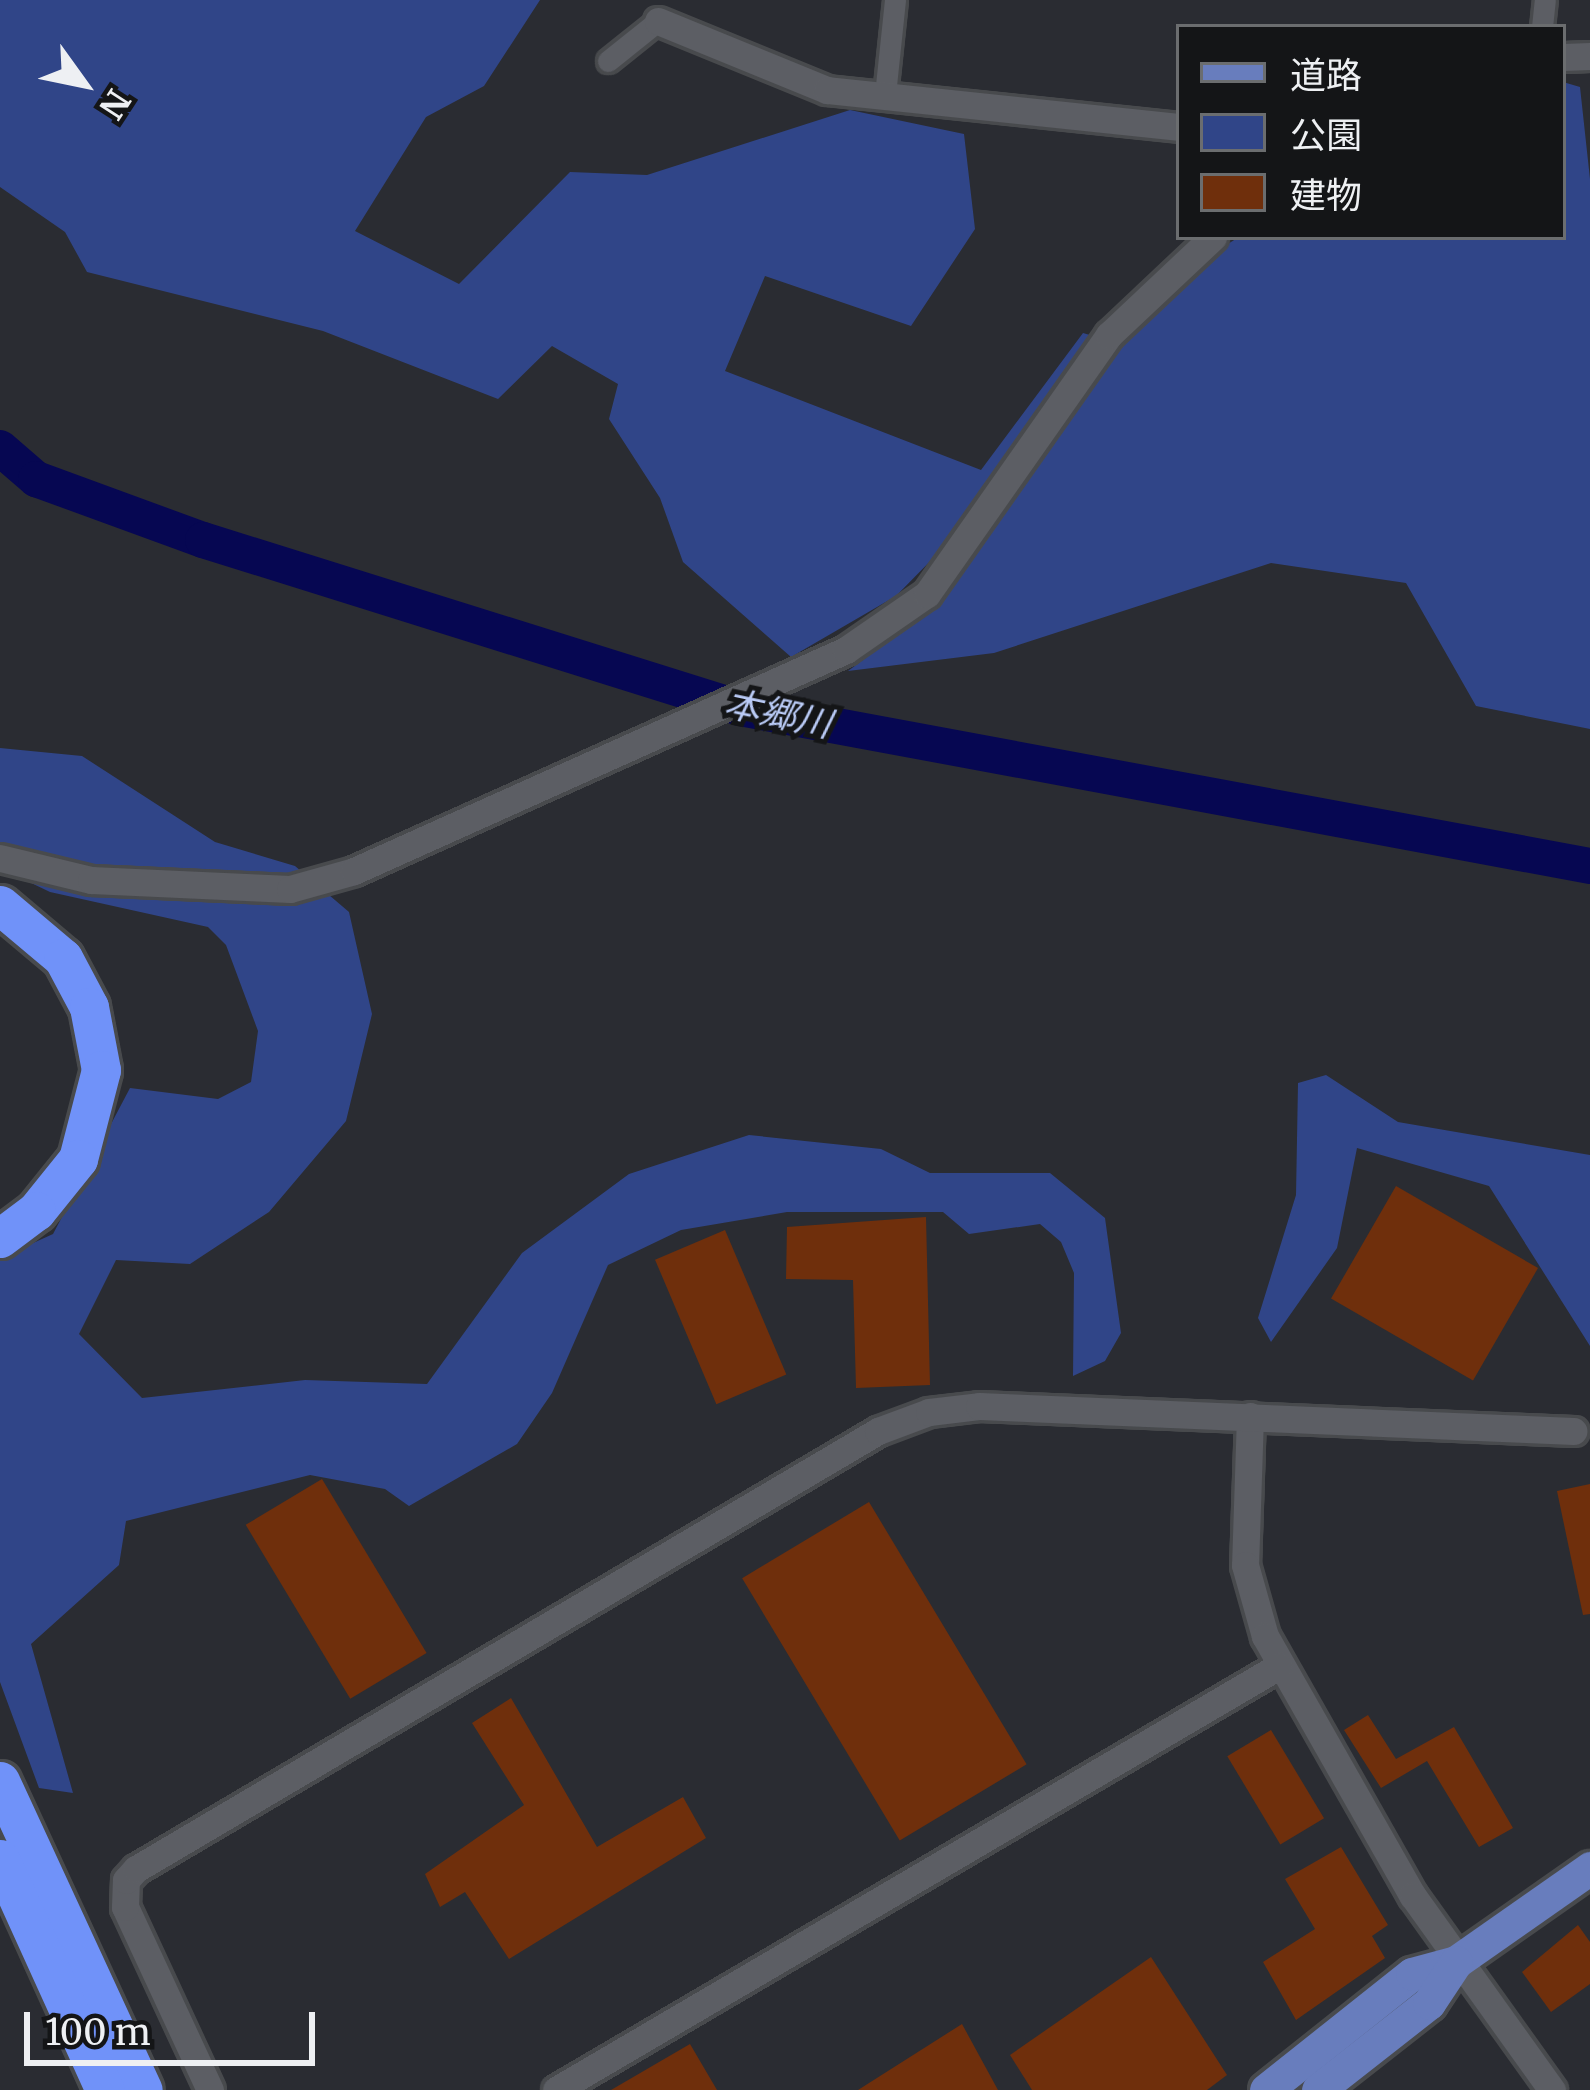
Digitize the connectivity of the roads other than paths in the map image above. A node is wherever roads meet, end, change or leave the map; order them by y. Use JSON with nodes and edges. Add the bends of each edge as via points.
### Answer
{"nodes":[{"id":1,"x":895,"y":0,"type":"edge"},
{"id":2,"x":658,"y":21,"type":"joint"},
{"id":3,"x":608,"y":61,"type":"dead end"},
{"id":4,"x":885,"y":95,"type":"junction"},
{"id":5,"x":1176,"y":128,"type":"edge"},
{"id":6,"x":1210,"y":240,"type":"edge"},
{"id":7,"x":0,"y":858,"type":"edge"},
{"id":8,"x":0,"y":905,"type":"edge"},
{"id":9,"x":0,"y":928,"type":"edge"},
{"id":10,"x":0,"y":1217,"type":"edge"},
{"id":11,"x":0,"y":1238,"type":"edge"},
{"id":12,"x":1250,"y":1416,"type":"junction"},
{"id":13,"x":1581,"y":1431,"type":"edge"},
{"id":14,"x":1280,"y":1666,"type":"junction"},
{"id":15,"x":0,"y":1781,"type":"edge"},
{"id":16,"x":0,"y":1859,"type":"edge"},
{"id":17,"x":1590,"y":1868,"type":"edge"},
{"id":18,"x":0,"y":1918,"type":"edge"},
{"id":19,"x":1456,"y":1962,"type":"junction"},
{"id":20,"x":91,"y":2090,"type":"edge"},
{"id":21,"x":105,"y":2090,"type":"edge"},
{"id":22,"x":143,"y":2090,"type":"edge"},
{"id":23,"x":210,"y":2090,"type":"edge"},
{"id":24,"x":556,"y":2090,"type":"edge"},
{"id":25,"x":1266,"y":2090,"type":"edge"},
{"id":26,"x":1318,"y":2090,"type":"edge"},
{"id":27,"x":1552,"y":2090,"type":"edge"}],
"edges":[{"from":1,"to":4,"type":"street"},
{"from":2,"to":3,"type":"street"},
{"from":2,"to":4,"type":"street","via":[[827,90]]},
{"from":4,"to":5,"type":"street"},
{"from":6,"to":7,"type":"street","via":[[1109,335],[927,594],[846,650],[353,871],[290,889],[92,880]]},
{"from":8,"to":11,"type":"highway","via":[[29,923],[71,970],[98,1038],[101,1070],[78,1159]]},
{"from":9,"to":10,"type":"highway","via":[[57,980],[82,1061],[63,1148]]},
{"from":12,"to":13,"type":"street"},
{"from":12,"to":14,"type":"street","via":[[1245,1565]]},
{"from":12,"to":23,"type":"street","via":[[979,1406],[929,1412],[878,1431],[136,1869],[126,1880],[125,1907]]},
{"from":14,"to":19,"type":"street"},
{"from":14,"to":24,"type":"street"},
{"from":15,"to":22,"type":"highway"},
{"from":16,"to":21,"type":"highway"},
{"from":17,"to":19,"type":"main road"},
{"from":18,"to":20,"type":"highway"},
{"from":19,"to":25,"type":"main road","via":[[1412,1974]]},
{"from":19,"to":26,"type":"main road","via":[[1430,2003]]},
{"from":19,"to":27,"type":"street"}]}
